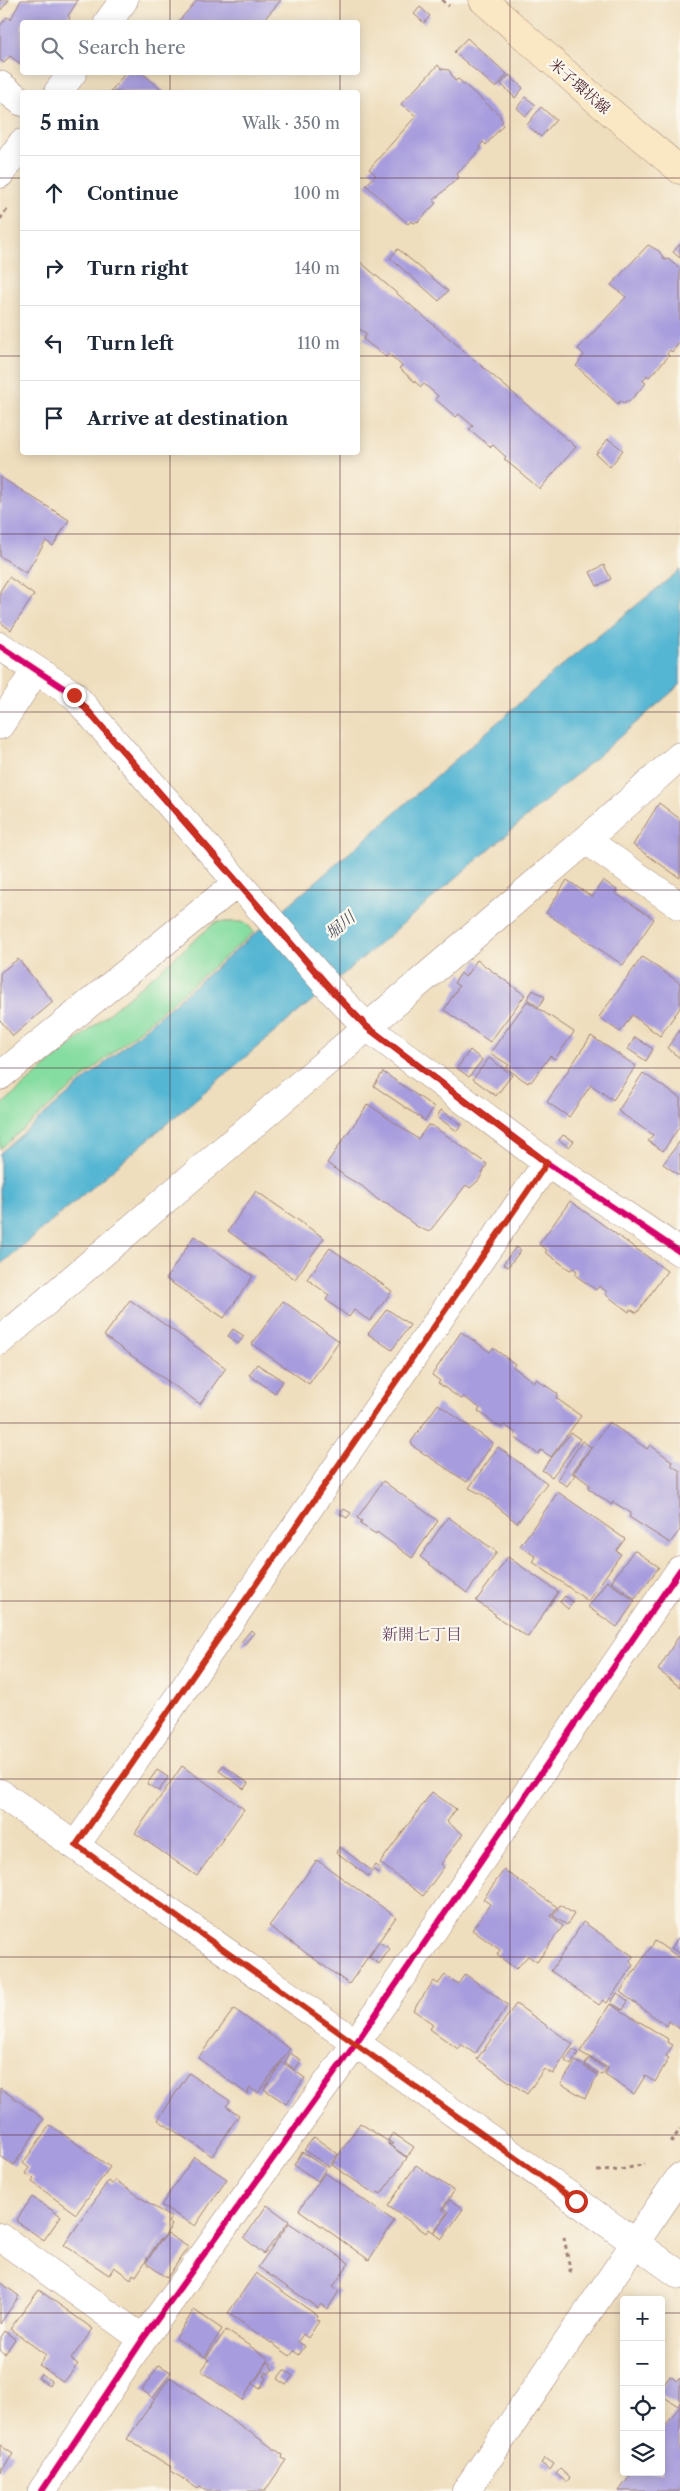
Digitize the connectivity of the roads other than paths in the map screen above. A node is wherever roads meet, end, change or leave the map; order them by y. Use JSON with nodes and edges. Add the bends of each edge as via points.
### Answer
{"nodes":[{"id":1,"x":124,"y":0,"type":"edge"},
{"id":2,"x":483,"y":0,"type":"edge"},
{"id":3,"x":109,"y":20,"type":"edge"},
{"id":4,"x":71,"y":75,"type":"edge"},
{"id":5,"x":0,"y":85,"type":"edge"},
{"id":6,"x":60,"y":90,"type":"edge"},
{"id":7,"x":20,"y":100,"type":"edge"},
{"id":8,"x":20,"y":146,"type":"edge"},
{"id":9,"x":680,"y":170,"type":"edge"},
{"id":10,"x":0,"y":174,"type":"edge"},
{"id":11,"x":0,"y":646,"type":"edge"},
{"id":12,"x":36,"y":670,"type":"junction"},
{"id":13,"x":0,"y":725,"type":"edge"},
{"id":14,"x":680,"y":756,"type":"edge"},
{"id":15,"x":586,"y":840,"type":"junction"},
{"id":16,"x":237,"y":883,"type":"junction"},
{"id":17,"x":680,"y":906,"type":"edge"},
{"id":18,"x":367,"y":1027,"type":"junction"},
{"id":19,"x":0,"y":1076,"type":"edge"},
{"id":20,"x":547,"y":1163,"type":"junction"},
{"id":21,"x":680,"y":1252,"type":"edge"},
{"id":22,"x":0,"y":1341,"type":"edge"},
{"id":23,"x":680,"y":1570,"type":"edge"},
{"id":24,"x":0,"y":1793,"type":"edge"},
{"id":25,"x":76,"y":1845,"type":"junction"},
{"id":26,"x":356,"y":2043,"type":"junction"},
{"id":27,"x":680,"y":2177,"type":"edge"},
{"id":28,"x":0,"y":2237,"type":"edge"},
{"id":29,"x":634,"y":2243,"type":"junction"},
{"id":30,"x":680,"y":2275,"type":"edge"},
{"id":31,"x":143,"y":2338,"type":"junction"},
{"id":32,"x":42,"y":2491,"type":"edge"},
{"id":33,"x":466,"y":2491,"type":"edge"}],
"edges":[{"from":1,"to":3,"type":"street"},
{"from":2,"to":9,"type":"main road","name":"米子環状線"},
{"from":4,"to":6,"type":"street"},
{"from":5,"to":7,"type":"street"},
{"from":8,"to":10,"type":"street"},
{"from":11,"to":12,"type":"street"},
{"from":12,"to":13,"type":"street"},
{"from":12,"to":16,"type":"street","via":[[74,695]]},
{"from":14,"to":15,"type":"street"},
{"from":15,"to":17,"type":"street"},
{"from":15,"to":18,"type":"street"},
{"from":16,"to":18,"type":"street"},
{"from":16,"to":19,"type":"street"},
{"from":18,"to":20,"type":"street"},
{"from":18,"to":22,"type":"street"},
{"from":20,"to":21,"type":"street"},
{"from":20,"to":25,"type":"street"},
{"from":23,"to":26,"type":"street"},
{"from":24,"to":25,"type":"street"},
{"from":25,"to":26,"type":"street"},
{"from":26,"to":29,"type":"street"},
{"from":26,"to":31,"type":"street"},
{"from":27,"to":29,"type":"street"},
{"from":28,"to":31,"type":"street"},
{"from":29,"to":30,"type":"street"},
{"from":29,"to":33,"type":"street"},
{"from":31,"to":32,"type":"street"}]}
